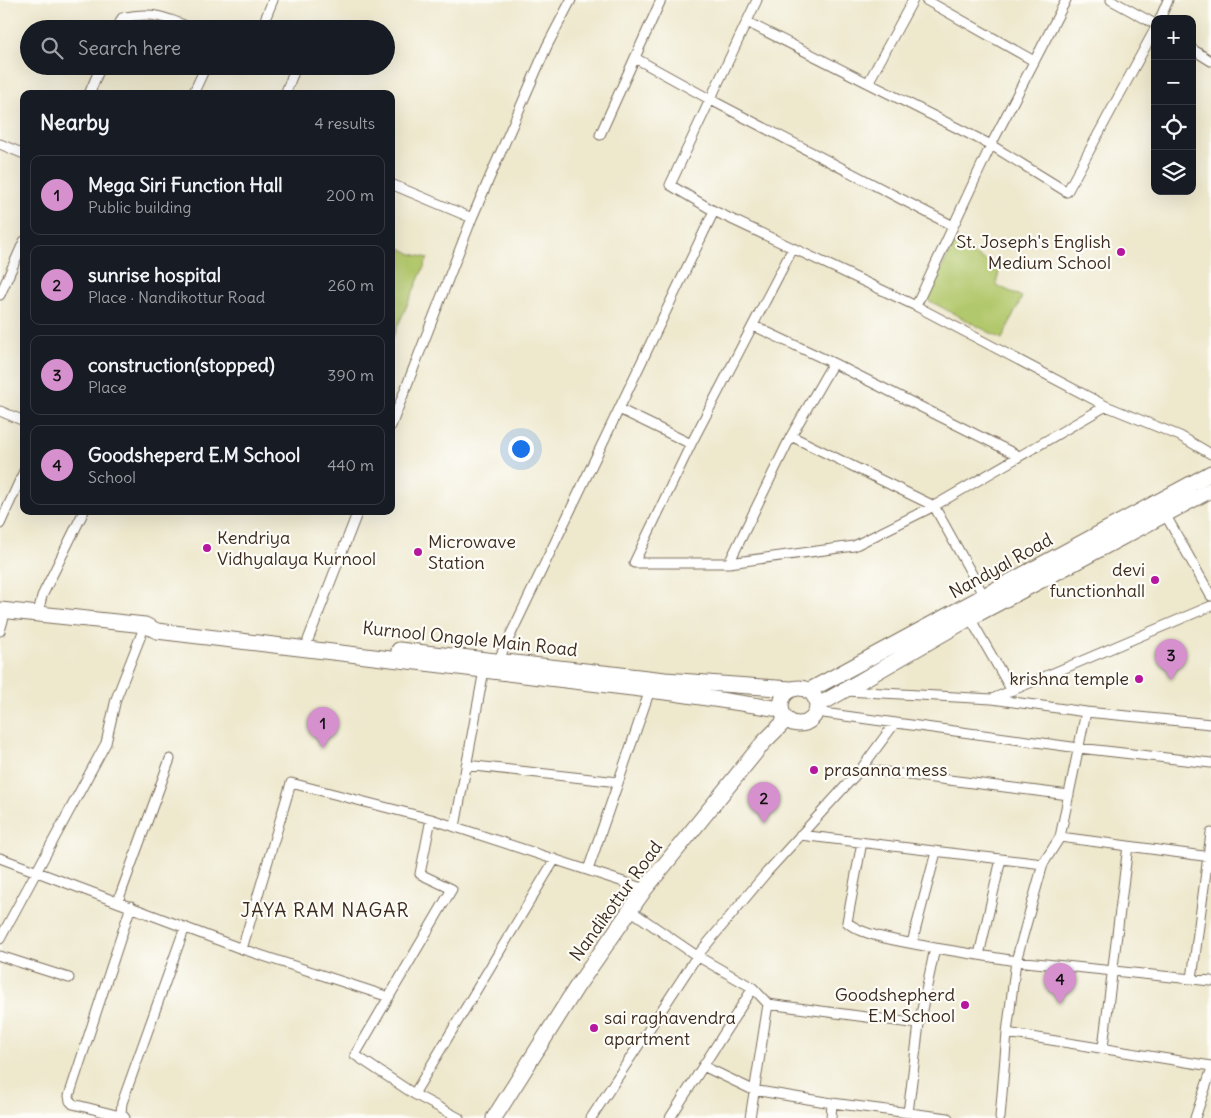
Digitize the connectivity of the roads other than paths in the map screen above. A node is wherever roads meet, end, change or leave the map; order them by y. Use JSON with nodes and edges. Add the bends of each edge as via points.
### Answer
{"nodes":[{"id":1,"x":273,"y":0,"type":"edge"},
{"id":2,"x":571,"y":0,"type":"edge"},
{"id":3,"x":661,"y":0,"type":"edge"},
{"id":4,"x":758,"y":0,"type":"edge"},
{"id":5,"x":914,"y":0,"type":"edge"},
{"id":6,"x":926,"y":0,"type":"edge"},
{"id":7,"x":1066,"y":0,"type":"edge"},
{"id":8,"x":1111,"y":0,"type":"edge"},
{"id":9,"x":1168,"y":0,"type":"edge"},
{"id":10,"x":1162,"y":15,"type":"edge"},
{"id":11,"x":121,"y":20,"type":"edge"},
{"id":12,"x":173,"y":20,"type":"edge"},
{"id":13,"x":265,"y":20,"type":"edge"},
{"id":14,"x":747,"y":22,"type":"junction"},
{"id":15,"x":1151,"y":22,"type":"edge"},
{"id":16,"x":1151,"y":36,"type":"edge"},
{"id":17,"x":1196,"y":52,"type":"edge"},
{"id":18,"x":635,"y":58,"type":"junction"},
{"id":19,"x":1211,"y":61,"type":"edge"},
{"id":20,"x":1034,"y":62,"type":"junction"},
{"id":21,"x":97,"y":75,"type":"edge"},
{"id":22,"x":202,"y":75,"type":"edge"},
{"id":23,"x":293,"y":75,"type":"edge"},
{"id":24,"x":868,"y":83,"type":"junction"},
{"id":25,"x":91,"y":90,"type":"edge"},
{"id":26,"x":195,"y":90,"type":"edge"},
{"id":27,"x":287,"y":90,"type":"edge"},
{"id":28,"x":711,"y":100,"type":"junction"},
{"id":29,"x":600,"y":135,"type":"dead end"},
{"id":30,"x":0,"y":144,"type":"edge"},
{"id":31,"x":991,"y":145,"type":"junction"},
{"id":32,"x":20,"y":152,"type":"edge"},
{"id":33,"x":395,"y":186,"type":"edge"},
{"id":34,"x":714,"y":211,"type":"junction"},
{"id":35,"x":472,"y":218,"type":"junction"},
{"id":36,"x":953,"y":226,"type":"junction"},
{"id":37,"x":793,"y":248,"type":"junction"},
{"id":38,"x":20,"y":252,"type":"edge"},
{"id":39,"x":0,"y":295,"type":"edge"},
{"id":40,"x":916,"y":306,"type":"junction"},
{"id":41,"x":754,"y":326,"type":"junction"},
{"id":42,"x":833,"y":363,"type":"junction"},
{"id":43,"x":1106,"y":406,"type":"junction"},
{"id":44,"x":619,"y":409,"type":"junction"},
{"id":45,"x":0,"y":410,"type":"edge"},
{"id":46,"x":395,"y":416,"type":"edge"},
{"id":47,"x":20,"y":419,"type":"edge"},
{"id":48,"x":792,"y":436,"type":"junction"},
{"id":49,"x":691,"y":444,"type":"junction"},
{"id":50,"x":1211,"y":454,"type":"edge"},
{"id":51,"x":1019,"y":456,"type":"junction"},
{"id":52,"x":1211,"y":473,"type":"edge"},
{"id":53,"x":20,"y":480,"type":"edge"},
{"id":54,"x":1211,"y":490,"type":"edge"},
{"id":55,"x":934,"y":506,"type":"junction"},
{"id":56,"x":1166,"y":514,"type":"junction"},
{"id":57,"x":82,"y":515,"type":"edge"},
{"id":58,"x":356,"y":515,"type":"edge"},
{"id":59,"x":0,"y":524,"type":"edge"},
{"id":60,"x":729,"y":563,"type":"junction"},
{"id":61,"x":984,"y":596,"type":"junction"},
{"id":62,"x":1211,"y":596,"type":"edge"},
{"id":63,"x":1211,"y":606,"type":"edge"},
{"id":64,"x":3,"y":610,"type":"edge"},
{"id":65,"x":38,"y":613,"type":"junction"},
{"id":66,"x":970,"y":618,"type":"junction"},
{"id":67,"x":145,"y":625,"type":"junction"},
{"id":68,"x":0,"y":631,"type":"edge"},
{"id":69,"x":308,"y":640,"type":"junction"},
{"id":70,"x":498,"y":661,"type":"junction"},
{"id":71,"x":484,"y":670,"type":"junction"},
{"id":72,"x":650,"y":690,"type":"junction"},
{"id":73,"x":791,"y":690,"type":"junction"},
{"id":74,"x":808,"y":691,"type":"junction"},
{"id":75,"x":846,"y":691,"type":"junction"},
{"id":76,"x":1012,"y":691,"type":"junction"},
{"id":77,"x":992,"y":699,"type":"junction"},
{"id":78,"x":817,"y":709,"type":"junction"},
{"id":79,"x":1086,"y":712,"type":"junction"},
{"id":80,"x":783,"y":715,"type":"junction"},
{"id":81,"x":895,"y":723,"type":"junction"},
{"id":82,"x":1211,"y":724,"type":"edge"},
{"id":83,"x":1079,"y":748,"type":"junction"},
{"id":84,"x":170,"y":759,"type":"dead end"},
{"id":85,"x":1211,"y":763,"type":"edge"},
{"id":86,"x":466,"y":765,"type":"junction"},
{"id":87,"x":862,"y":769,"type":"junction"},
{"id":88,"x":618,"y":782,"type":"junction"},
{"id":89,"x":1069,"y":795,"type":"junction"},
{"id":90,"x":431,"y":819,"type":"junction"},
{"id":91,"x":455,"y":827,"type":"junction"},
{"id":92,"x":1211,"y":832,"type":"edge"},
{"id":93,"x":800,"y":835,"type":"junction"},
{"id":94,"x":1060,"y":837,"type":"junction"},
{"id":95,"x":862,"y":842,"type":"junction"},
{"id":96,"x":1128,"y":846,"type":"junction"},
{"id":97,"x":936,"y":852,"type":"junction"},
{"id":98,"x":1209,"y":857,"type":"edge"},
{"id":99,"x":0,"y":858,"type":"edge"},
{"id":100,"x":555,"y":859,"type":"junction"},
{"id":101,"x":1001,"y":859,"type":"junction"},
{"id":102,"x":1043,"y":864,"type":"junction"},
{"id":103,"x":37,"y":870,"type":"junction"},
{"id":104,"x":588,"y":870,"type":"junction"},
{"id":105,"x":645,"y":889,"type":"junction"},
{"id":106,"x":118,"y":901,"type":"junction"},
{"id":107,"x":130,"y":906,"type":"junction"},
{"id":108,"x":630,"y":910,"type":"junction"},
{"id":109,"x":185,"y":927,"type":"junction"},
{"id":110,"x":0,"y":939,"type":"edge"},
{"id":111,"x":912,"y":943,"type":"junction"},
{"id":112,"x":242,"y":948,"type":"junction"},
{"id":113,"x":935,"y":948,"type":"junction"},
{"id":114,"x":979,"y":955,"type":"junction"},
{"id":115,"x":0,"y":956,"type":"edge"},
{"id":116,"x":697,"y":956,"type":"junction"},
{"id":117,"x":1016,"y":961,"type":"junction"},
{"id":118,"x":1112,"y":971,"type":"junction"},
{"id":119,"x":69,"y":978,"type":"dead end"},
{"id":120,"x":1192,"y":979,"type":"junction"},
{"id":121,"x":1211,"y":981,"type":"edge"},
{"id":122,"x":753,"y":988,"type":"junction"},
{"id":123,"x":389,"y":998,"type":"junction"},
{"id":124,"x":768,"y":1004,"type":"junction"},
{"id":125,"x":919,"y":1024,"type":"junction"},
{"id":126,"x":1007,"y":1033,"type":"junction"},
{"id":127,"x":1102,"y":1047,"type":"junction"},
{"id":128,"x":703,"y":1066,"type":"junction"},
{"id":129,"x":1211,"y":1066,"type":"edge"},
{"id":130,"x":1211,"y":1071,"type":"edge"},
{"id":131,"x":753,"y":1090,"type":"junction"},
{"id":132,"x":414,"y":1094,"type":"junction"},
{"id":133,"x":832,"y":1103,"type":"junction"},
{"id":134,"x":908,"y":1113,"type":"junction"},
{"id":135,"x":125,"y":1117,"type":"edge"},
{"id":136,"x":460,"y":1118,"type":"edge"},
{"id":137,"x":494,"y":1118,"type":"edge"},
{"id":138,"x":591,"y":1118,"type":"edge"},
{"id":139,"x":670,"y":1118,"type":"edge"},
{"id":140,"x":750,"y":1118,"type":"edge"},
{"id":141,"x":831,"y":1118,"type":"edge"},
{"id":142,"x":948,"y":1118,"type":"edge"},
{"id":143,"x":1000,"y":1118,"type":"edge"},
{"id":144,"x":1195,"y":1118,"type":"edge"}],
"edges":[{"from":1,"to":13,"type":"street"},
{"from":2,"to":35,"type":"street","via":[[547,46]]},
{"from":3,"to":18,"type":"street"},
{"from":4,"to":14,"type":"street"},
{"from":5,"to":24,"type":"street"},
{"from":6,"to":20,"type":"street"},
{"from":7,"to":20,"type":"street"},
{"from":8,"to":15,"type":"street"},
{"from":9,"to":10,"type":"street"},
{"from":11,"to":12,"type":"street","via":[[140,13]]},
{"from":14,"to":24,"type":"street"},
{"from":14,"to":28,"type":"street"},
{"from":16,"to":31,"type":"street","via":[[1067,192]]},
{"from":17,"to":19,"type":"street"},
{"from":18,"to":28,"type":"street"},
{"from":18,"to":29,"type":"street"},
{"from":20,"to":31,"type":"street"},
{"from":21,"to":25,"type":"street"},
{"from":22,"to":26,"type":"street"},
{"from":23,"to":27,"type":"street"},
{"from":24,"to":31,"type":"street"},
{"from":28,"to":34,"type":"street","via":[[670,185]]},
{"from":28,"to":36,"type":"street"},
{"from":30,"to":32,"type":"street"},
{"from":31,"to":36,"type":"street"},
{"from":33,"to":35,"type":"street"},
{"from":34,"to":37,"type":"street"},
{"from":34,"to":44,"type":"street"},
{"from":35,"to":46,"type":"street"},
{"from":36,"to":40,"type":"street"},
{"from":37,"to":40,"type":"street"},
{"from":37,"to":41,"type":"street"},
{"from":38,"to":39,"type":"street"},
{"from":40,"to":43,"type":"street"},
{"from":41,"to":42,"type":"street"},
{"from":41,"to":49,"type":"street"},
{"from":42,"to":48,"type":"street"},
{"from":42,"to":51,"type":"street"},
{"from":43,"to":50,"type":"street","via":[[1180,436]]},
{"from":43,"to":51,"type":"street"},
{"from":44,"to":49,"type":"street"},
{"from":44,"to":70,"type":"street"},
{"from":45,"to":47,"type":"street"},
{"from":48,"to":55,"type":"street"},
{"from":48,"to":60,"type":"street"},
{"from":49,"to":60,"type":"street","via":[[634,563]]},
{"from":51,"to":55,"type":"street"},
{"from":52,"to":61,"type":"main road","name":"Nandyal Road"},
{"from":53,"to":59,"type":"street"},
{"from":54,"to":56,"type":"main road","name":"Nandyal Road"},
{"from":55,"to":60,"type":"street","via":[[854,546]]},
{"from":55,"to":61,"type":"street"},
{"from":56,"to":62,"type":"street"},
{"from":56,"to":66,"type":"main road","name":"Nandyal Road"},
{"from":57,"to":65,"type":"street","via":[[42,596]]},
{"from":58,"to":69,"type":"street"},
{"from":61,"to":74,"type":"main road","name":"Nandyal Road"},
{"from":63,"to":76,"type":"street"},
{"from":64,"to":65,"type":"main road","name":"Kurnool Ongole Main Road"},
{"from":64,"to":68,"type":"street"},
{"from":65,"to":67,"type":"main road","name":"Kurnool Ongole Main Road"},
{"from":66,"to":75,"type":"main road","name":"Nandyal Road"},
{"from":66,"to":76,"type":"street"},
{"from":67,"to":69,"type":"main road","name":"Kurnool Ongole Main Road","via":[[156,622]]},
{"from":67,"to":71,"type":"main road","name":"Kurnool Ongole Main Road","via":[[157,631]]},
{"from":67,"to":103,"type":"street","via":[[116,700],[106,743]]},
{"from":69,"to":70,"type":"main road","name":"Kurnool Ongole Main Road"},
{"from":70,"to":73,"type":"main road","name":"Kurnool Ongole Main Road"},
{"from":71,"to":72,"type":"main road","name":"Kurnool Ongole Main Road"},
{"from":71,"to":86,"type":"street"},
{"from":72,"to":80,"type":"main road","name":"Kurnool Ongole Main Road"},
{"from":72,"to":88,"type":"street"},
{"from":73,"to":74,"type":"main road"},
{"from":73,"to":80,"type":"main road","via":[[782,698]]},
{"from":74,"to":78,"type":"main road","via":[[816,700]]},
{"from":75,"to":77,"type":"street"},
{"from":75,"to":78,"type":"main road","name":"Nandyal Road"},
{"from":76,"to":77,"type":"street"},
{"from":77,"to":79,"type":"street"},
{"from":78,"to":80,"type":"main road","via":[[809,722],[803,724],[791,723]]},
{"from":78,"to":81,"type":"street"},
{"from":79,"to":82,"type":"street"},
{"from":79,"to":83,"type":"street"},
{"from":80,"to":105,"type":"main road","name":"Nandikottur Road"},
{"from":81,"to":83,"type":"street"},
{"from":81,"to":87,"type":"street"},
{"from":83,"to":85,"type":"street"},
{"from":83,"to":89,"type":"street"},
{"from":84,"to":106,"type":"street"},
{"from":86,"to":88,"type":"street"},
{"from":86,"to":91,"type":"street"},
{"from":87,"to":89,"type":"street"},
{"from":87,"to":93,"type":"street"},
{"from":88,"to":104,"type":"street"},
{"from":89,"to":94,"type":"street"},
{"from":90,"to":91,"type":"street"},
{"from":90,"to":112,"type":"street","via":[[291,783]]},
{"from":90,"to":123,"type":"street","via":[[420,874],[452,889]]},
{"from":91,"to":100,"type":"street"},
{"from":92,"to":98,"type":"street"},
{"from":93,"to":95,"type":"street"},
{"from":93,"to":116,"type":"street"},
{"from":94,"to":96,"type":"street"},
{"from":94,"to":102,"type":"street"},
{"from":95,"to":97,"type":"street"},
{"from":95,"to":111,"type":"street","via":[[846,922],[853,928]]},
{"from":96,"to":98,"type":"street"},
{"from":96,"to":118,"type":"street"},
{"from":97,"to":101,"type":"street"},
{"from":97,"to":111,"type":"street"},
{"from":98,"to":120,"type":"street"},
{"from":99,"to":103,"type":"street"},
{"from":100,"to":104,"type":"street"},
{"from":100,"to":132,"type":"street"},
{"from":101,"to":102,"type":"street"},
{"from":101,"to":114,"type":"street"},
{"from":102,"to":117,"type":"street"},
{"from":103,"to":106,"type":"street"},
{"from":103,"to":110,"type":"street"},
{"from":104,"to":105,"type":"street"},
{"from":105,"to":108,"type":"main road","name":"Nandikottur Road"},
{"from":106,"to":107,"type":"street"},
{"from":107,"to":109,"type":"street"},
{"from":107,"to":135,"type":"street","via":[[69,1096],[70,1101],[78,1106]]},
{"from":108,"to":116,"type":"street"},
{"from":108,"to":137,"type":"main road","name":"Nandikottur Road","via":[[576,988]]},
{"from":109,"to":112,"type":"street"},
{"from":109,"to":135,"type":"street","via":[[122,1103],[121,1113]]},
{"from":111,"to":113,"type":"street"},
{"from":112,"to":123,"type":"street"},
{"from":113,"to":114,"type":"street"},
{"from":113,"to":125,"type":"street"},
{"from":114,"to":117,"type":"street"},
{"from":115,"to":119,"type":"street"},
{"from":116,"to":122,"type":"street"},
{"from":116,"to":138,"type":"street"},
{"from":117,"to":118,"type":"street"},
{"from":117,"to":126,"type":"street"},
{"from":118,"to":120,"type":"street"},
{"from":118,"to":127,"type":"street"},
{"from":120,"to":121,"type":"street"},
{"from":122,"to":124,"type":"street"},
{"from":122,"to":128,"type":"street"},
{"from":123,"to":132,"type":"street","via":[[354,1055]]},
{"from":124,"to":125,"type":"street"},
{"from":124,"to":131,"type":"street"},
{"from":125,"to":134,"type":"street"},
{"from":126,"to":127,"type":"street"},
{"from":126,"to":143,"type":"street"},
{"from":127,"to":129,"type":"street"},
{"from":128,"to":131,"type":"street"},
{"from":128,"to":139,"type":"street"},
{"from":130,"to":144,"type":"street"},
{"from":131,"to":133,"type":"street"},
{"from":131,"to":140,"type":"street"},
{"from":132,"to":136,"type":"street"},
{"from":133,"to":134,"type":"street"},
{"from":133,"to":141,"type":"street"},
{"from":134,"to":142,"type":"street"}]}
